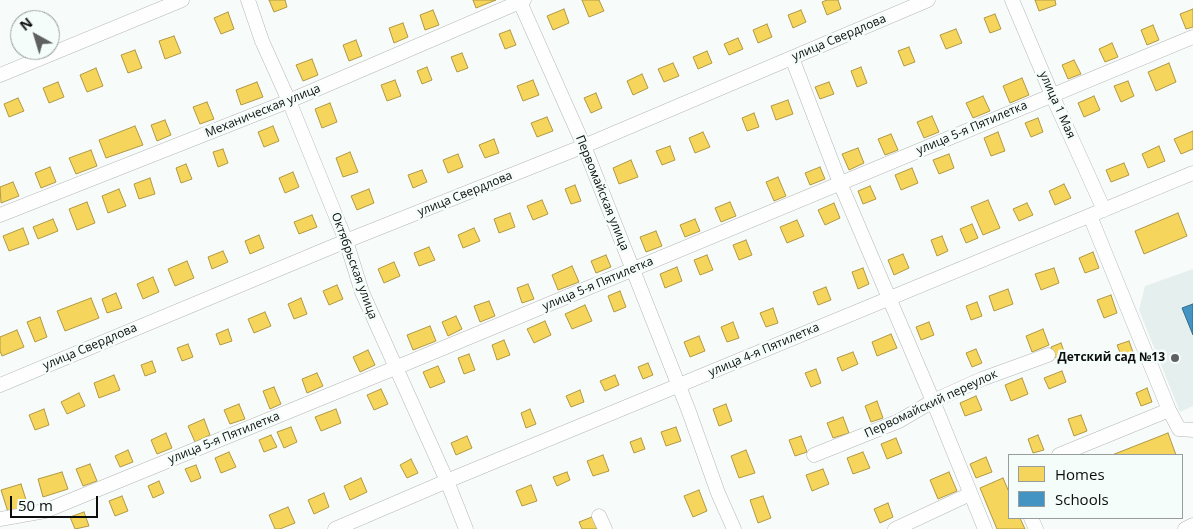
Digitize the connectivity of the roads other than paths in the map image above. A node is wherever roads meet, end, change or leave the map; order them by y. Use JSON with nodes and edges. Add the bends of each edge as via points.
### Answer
{"nodes":[{"id":1,"x":182,"y":0,"type":"edge"},
{"id":2,"x":248,"y":0,"type":"edge"},
{"id":3,"x":928,"y":0,"type":"edge"},
{"id":4,"x":1012,"y":0,"type":"edge"},
{"id":5,"x":520,"y":1,"type":"edge"},
{"id":6,"x":1193,"y":37,"type":"edge"},
{"id":7,"x":792,"y":58,"type":"junction"},
{"id":8,"x":0,"y":75,"type":"edge"},
{"id":9,"x":1052,"y":96,"type":"junction"},
{"id":10,"x":289,"y":101,"type":"junction"},
{"id":11,"x":584,"y":146,"type":"junction"},
{"id":12,"x":1193,"y":173,"type":"edge"},
{"id":13,"x":840,"y":183,"type":"junction"},
{"id":14,"x":1104,"y":210,"type":"junction"},
{"id":15,"x":0,"y":215,"type":"edge"},
{"id":16,"x":1090,"y":216,"type":"junction"},
{"id":17,"x":346,"y":241,"type":"junction"},
{"id":18,"x":633,"y":270,"type":"junction"},
{"id":19,"x":890,"y":298,"type":"junction"},
{"id":20,"x":1048,"y":354,"type":"dead end"},
{"id":21,"x":395,"y":368,"type":"junction"},
{"id":22,"x":0,"y":385,"type":"edge"},
{"id":23,"x":678,"y":386,"type":"junction"},
{"id":24,"x":933,"y":401,"type":"junction"},
{"id":25,"x":1169,"y":410,"type":"junction"},
{"id":26,"x":1193,"y":430,"type":"edge"},
{"id":27,"x":1062,"y":454,"type":"edge"},
{"id":28,"x":814,"y":456,"type":"dead end"},
{"id":29,"x":447,"y":481,"type":"junction"},
{"id":30,"x":970,"y":494,"type":"junction"},
{"id":31,"x":599,"y":516,"type":"dead end"},
{"id":32,"x":0,"y":520,"type":"edge"},
{"id":33,"x":1193,"y":526,"type":"edge"},
{"id":34,"x":335,"y":529,"type":"edge"},
{"id":35,"x":466,"y":529,"type":"edge"},
{"id":36,"x":605,"y":529,"type":"edge"},
{"id":37,"x":734,"y":529,"type":"edge"},
{"id":38,"x":895,"y":529,"type":"edge"},
{"id":39,"x":985,"y":529,"type":"edge"},
{"id":40,"x":1185,"y":529,"type":"edge"}],
"edges":[{"from":1,"to":8,"type":"street"},
{"from":2,"to":10,"type":"street","name":"Октябрьская улица"},
{"from":3,"to":7,"type":"street","name":"улица Свердлова"},
{"from":4,"to":9,"type":"street","name":"улица 1 Мая"},
{"from":5,"to":10,"type":"street","name":"Механическая улица"},
{"from":5,"to":11,"type":"street","name":"Первомайская улица"},
{"from":6,"to":9,"type":"street","name":"улица 5-я Пятилетка"},
{"from":7,"to":11,"type":"street","name":"улица Свердлова"},
{"from":7,"to":13,"type":"street"},
{"from":9,"to":13,"type":"street","name":"улица 5-я Пятилетка"},
{"from":9,"to":14,"type":"street","name":"улица 1 Мая"},
{"from":10,"to":15,"type":"street","name":"Механическая улица"},
{"from":10,"to":17,"type":"street","name":"Октябрьская улица"},
{"from":11,"to":17,"type":"street","name":"улица Свердлова"},
{"from":11,"to":18,"type":"street","name":"Первомайская улица"},
{"from":12,"to":14,"type":"street","name":"улица 4-я Пятилетка"},
{"from":13,"to":18,"type":"street","name":"улица 5-я Пятилетка"},
{"from":13,"to":19,"type":"street"},
{"from":14,"to":16,"type":"street","name":"улица 4-я Пятилетка"},
{"from":16,"to":19,"type":"street","name":"улица 4-я Пятилетка"},
{"from":16,"to":25,"type":"street"},
{"from":17,"to":21,"type":"street","name":"Октябрьская улица","via":[[362,292]]},
{"from":17,"to":22,"type":"street","name":"улица Свердлова"},
{"from":18,"to":21,"type":"street","name":"улица 5-я Пятилетка"},
{"from":18,"to":23,"type":"street","name":"Первомайская улица"},
{"from":19,"to":23,"type":"street","name":"улица 4-я Пятилетка"},
{"from":19,"to":24,"type":"street"},
{"from":20,"to":24,"type":"street","name":"Первомайский переулок"},
{"from":21,"to":29,"type":"street","name":"Октябрьская улица"},
{"from":21,"to":32,"type":"street","name":"улица 5-я Пятилетка","via":[[45,511]]},
{"from":23,"to":29,"type":"street","name":"улица 4-я Пятилетка"},
{"from":23,"to":37,"type":"street","name":"Первомайская улица"},
{"from":24,"to":28,"type":"street","name":"Первомайский переулок","via":[[899,421]]},
{"from":24,"to":30,"type":"street"},
{"from":25,"to":26,"type":"street","via":[[1179,429]]},
{"from":25,"to":27,"type":"street"},
{"from":29,"to":34,"type":"street","name":"улица 4-я Пятилетка"},
{"from":29,"to":35,"type":"street","name":"Октябрьская улица"},
{"from":30,"to":38,"type":"street"},
{"from":30,"to":39,"type":"street"},
{"from":31,"to":36,"type":"street"},
{"from":33,"to":40,"type":"street"}]}
